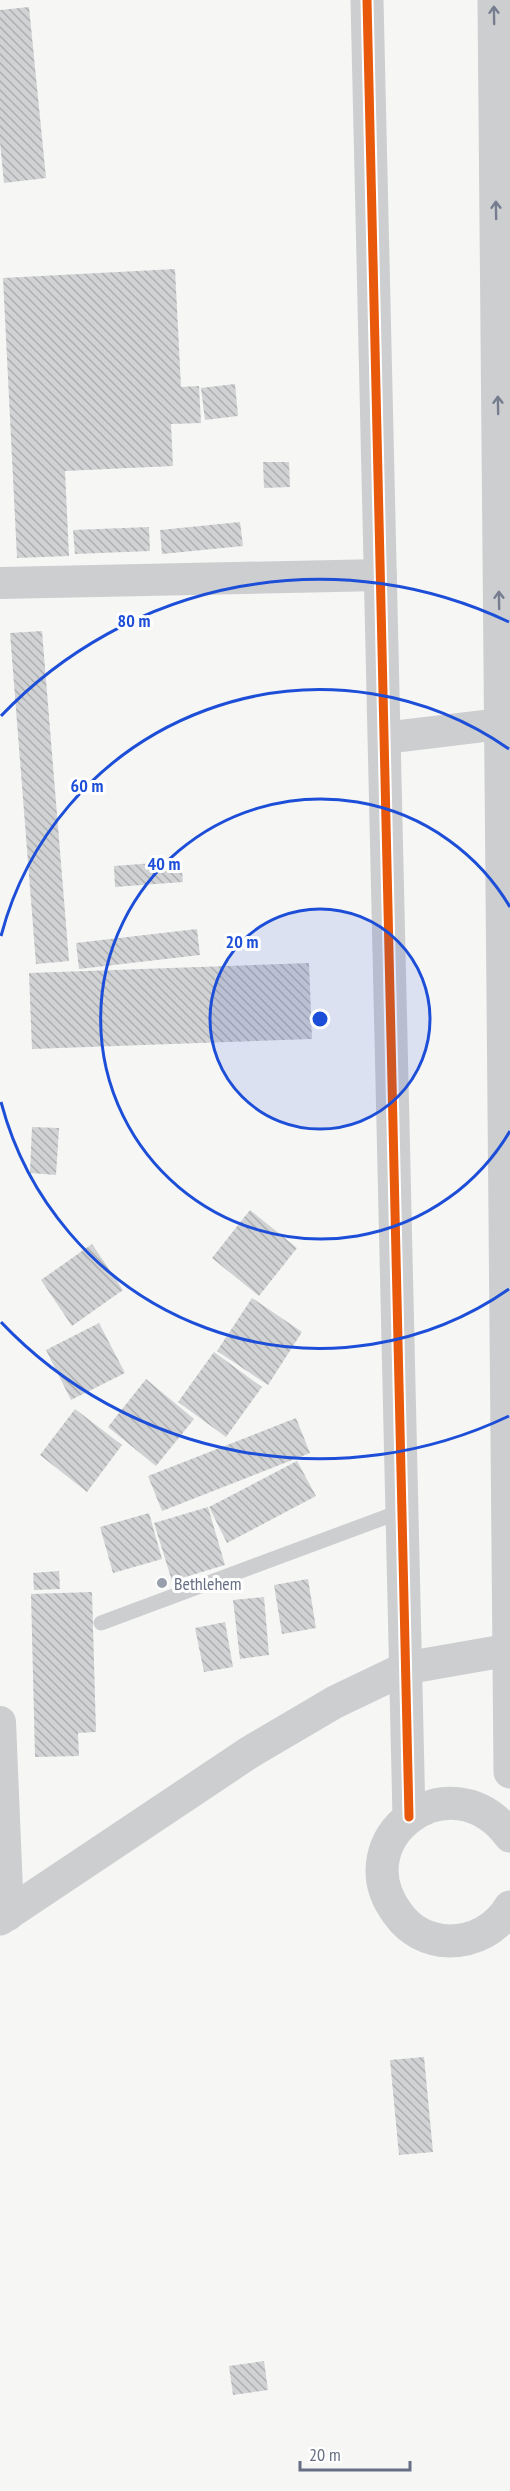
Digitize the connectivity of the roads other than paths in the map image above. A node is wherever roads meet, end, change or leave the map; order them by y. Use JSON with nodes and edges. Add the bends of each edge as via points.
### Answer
{"nodes":[{"id":1,"x":367,"y":0,"type":"edge"},
{"id":2,"x":494,"y":0,"type":"edge"},
{"id":3,"x":381,"y":574,"type":"junction"},
{"id":4,"x":0,"y":583,"type":"edge"},
{"id":5,"x":505,"y":724,"type":"edge"},
{"id":6,"x":384,"y":738,"type":"junction"},
{"id":7,"x":402,"y":1511,"type":"junction"},
{"id":8,"x":101,"y":1623,"type":"dead end"},
{"id":9,"x":509,"y":1650,"type":"edge"},
{"id":10,"x":406,"y":1668,"type":"junction"},
{"id":11,"x":0,"y":1722,"type":"edge"},
{"id":12,"x":510,"y":1772,"type":"edge"},
{"id":13,"x":410,"y":1817,"type":"junction"},
{"id":14,"x":510,"y":1836,"type":"edge"},
{"id":15,"x":508,"y":1916,"type":"edge"},
{"id":16,"x":4,"y":1917,"type":"edge"}],
"edges":[{"from":1,"to":3,"type":"street"},
{"from":5,"to":2,"type":"street","one_way":true},
{"from":3,"to":4,"type":"street"},
{"from":3,"to":6,"type":"street"},
{"from":5,"to":6,"type":"street"},
{"from":5,"to":9,"type":"street"},
{"from":6,"to":7,"type":"street"},
{"from":7,"to":8,"type":"lane"},
{"from":7,"to":10,"type":"street"},
{"from":9,"to":10,"type":"street"},
{"from":9,"to":12,"type":"street"},
{"from":10,"to":13,"type":"street"},
{"from":10,"to":16,"type":"street","via":[[292,1725]]},
{"from":11,"to":16,"type":"street"},
{"from":13,"to":14,"type":"street","via":[[440,1803],[464,1804],[488,1813]]},
{"from":13,"to":15,"type":"street","via":[[388,1842],[383,1867],[385,1892],[402,1920],[430,1938],[463,1940],[479,1936]]}]}
